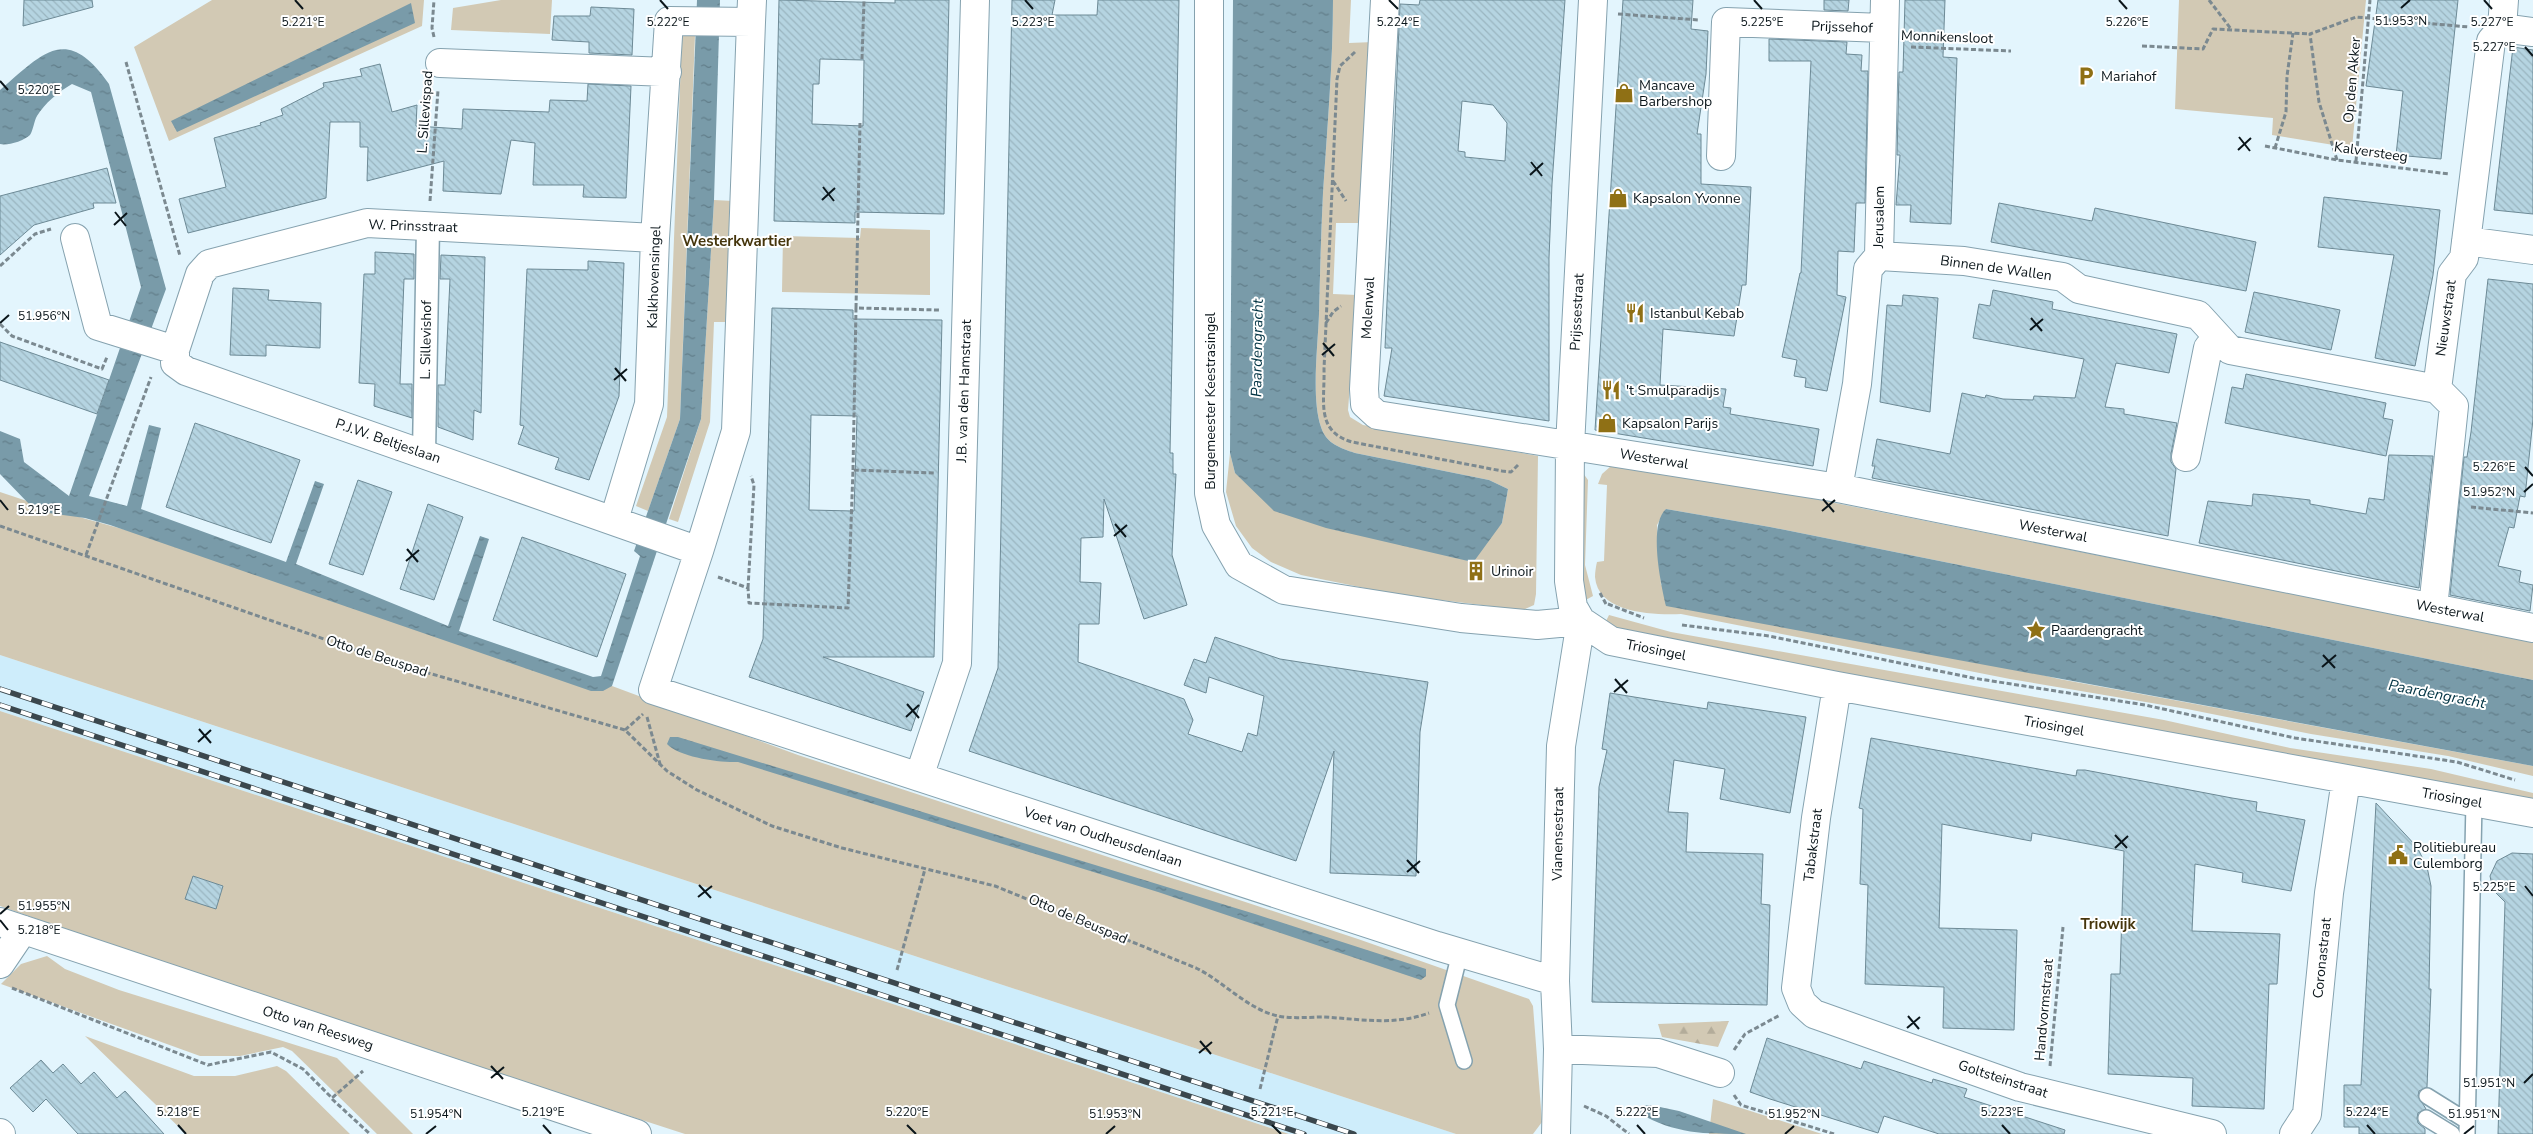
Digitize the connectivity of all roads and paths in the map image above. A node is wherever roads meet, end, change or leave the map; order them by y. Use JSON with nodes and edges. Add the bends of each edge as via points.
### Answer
{"nodes":[{"id":1,"x":434,"y":0,"type":"edge"},
{"id":2,"x":864,"y":0,"type":"edge"},
{"id":3,"x":975,"y":0,"type":"edge"},
{"id":4,"x":1209,"y":0,"type":"edge"},
{"id":5,"x":1386,"y":0,"type":"edge"},
{"id":6,"x":1885,"y":0,"type":"edge"},
{"id":7,"x":2209,"y":0,"type":"edge"},
{"id":8,"x":2370,"y":0,"type":"edge"},
{"id":9,"x":2504,"y":0,"type":"edge"},
{"id":10,"x":1592,"y":6,"type":"edge"},
{"id":11,"x":751,"y":11,"type":"edge"},
{"id":12,"x":2368,"y":17,"type":"junction"},
{"id":13,"x":1726,"y":22,"type":"junction"},
{"id":14,"x":2231,"y":30,"type":"junction"},
{"id":15,"x":2533,"y":32,"type":"edge"},
{"id":16,"x":2293,"y":33,"type":"junction"},
{"id":17,"x":2310,"y":34,"type":"junction"},
{"id":18,"x":2496,"y":34,"type":"junction"},
{"id":19,"x":1883,"y":37,"type":"junction"},
{"id":20,"x":2142,"y":46,"type":"dead end"},
{"id":21,"x":2011,"y":51,"type":"dead end"},
{"id":22,"x":862,"y":59,"type":"dead end"},
{"id":23,"x":126,"y":62,"type":"dead end"},
{"id":24,"x":440,"y":63,"type":"junction"},
{"id":25,"x":667,"y":72,"type":"junction"},
{"id":26,"x":860,"y":122,"type":"dead end"},
{"id":27,"x":2265,"y":146,"type":"dead end"},
{"id":28,"x":2275,"y":148,"type":"junction"},
{"id":29,"x":1721,"y":156,"type":"dead end"},
{"id":30,"x":2338,"y":160,"type":"junction"},
{"id":31,"x":2356,"y":161,"type":"junction"},
{"id":32,"x":2474,"y":178,"type":"junction"},
{"id":33,"x":428,"y":226,"type":"junction"},
{"id":34,"x":75,"y":238,"type":"joint"},
{"id":35,"x":655,"y":238,"type":"junction"},
{"id":36,"x":2466,"y":241,"type":"junction"},
{"id":37,"x":2533,"y":250,"type":"edge"},
{"id":38,"x":1879,"y":256,"type":"junction"},
{"id":39,"x":0,"y":266,"type":"edge"},
{"id":40,"x":200,"y":274,"type":"junction"},
{"id":41,"x":856,"y":308,"type":"junction"},
{"id":42,"x":967,"y":311,"type":"junction"},
{"id":43,"x":0,"y":324,"type":"edge"},
{"id":44,"x":118,"y":332,"type":"junction"},
{"id":45,"x":2218,"y":337,"type":"junction"},
{"id":46,"x":168,"y":352,"type":"junction"},
{"id":47,"x":2437,"y":389,"type":"junction"},
{"id":48,"x":736,"y":431,"type":"junction"},
{"id":49,"x":1570,"y":446,"type":"junction"},
{"id":50,"x":424,"y":454,"type":"junction"},
{"id":51,"x":2186,"y":457,"type":"dead end"},
{"id":52,"x":853,"y":470,"type":"junction"},
{"id":53,"x":962,"y":475,"type":"junction"},
{"id":54,"x":1838,"y":488,"type":"junction"},
{"id":55,"x":2445,"y":504,"type":"junction"},
{"id":56,"x":2533,"y":512,"type":"edge"},
{"id":57,"x":621,"y":523,"type":"junction"},
{"id":58,"x":0,"y":526,"type":"edge"},
{"id":59,"x":86,"y":554,"type":"junction"},
{"id":60,"x":691,"y":555,"type":"junction"},
{"id":61,"x":748,"y":588,"type":"junction"},
{"id":62,"x":1607,"y":604,"type":"dead end"},
{"id":63,"x":2433,"y":608,"type":"junction"},
{"id":64,"x":1581,"y":621,"type":"junction"},
{"id":65,"x":1653,"y":621,"type":"dead end"},
{"id":66,"x":1672,"y":624,"type":"dead end"},
{"id":67,"x":2533,"y":628,"type":"edge"},
{"id":68,"x":1837,"y":686,"type":"junction"},
{"id":69,"x":649,"y":701,"type":"junction"},
{"id":70,"x":660,"y":764,"type":"junction"},
{"id":71,"x":919,"y":776,"type":"junction"},
{"id":72,"x":2346,"y":780,"type":"junction"},
{"id":73,"x":2523,"y":782,"type":"dead end"},
{"id":74,"x":2474,"y":802,"type":"junction"},
{"id":75,"x":2533,"y":813,"type":"edge"},
{"id":76,"x":925,"y":869,"type":"junction"},
{"id":77,"x":11,"y":926,"type":"edge"},
{"id":78,"x":2063,"y":927,"type":"dead end"},
{"id":79,"x":1460,"y":953,"type":"junction"},
{"id":80,"x":897,"y":970,"type":"dead end"},
{"id":81,"x":4,"y":976,"type":"edge"},
{"id":82,"x":1555,"y":981,"type":"junction"},
{"id":83,"x":1802,"y":1003,"type":"junction"},
{"id":84,"x":1447,"y":1005,"type":"junction"},
{"id":85,"x":1278,"y":1016,"type":"junction"},
{"id":86,"x":1558,"y":1049,"type":"junction"},
{"id":87,"x":386,"y":1050,"type":"junction"},
{"id":88,"x":1464,"y":1061,"type":"dead end"},
{"id":89,"x":1720,"y":1073,"type":"junction"},
{"id":90,"x":1260,"y":1089,"type":"dead end"},
{"id":91,"x":2048,"y":1094,"type":"junction"},
{"id":92,"x":2427,"y":1096,"type":"dead end"},
{"id":93,"x":332,"y":1098,"type":"junction"},
{"id":94,"x":1556,"y":1100,"type":"junction"},
{"id":95,"x":2426,"y":1118,"type":"dead end"},
{"id":96,"x":583,"y":1125,"type":"edge"},
{"id":97,"x":2467,"y":1127,"type":"edge"},
{"id":98,"x":370,"y":1134,"type":"edge"},
{"id":99,"x":637,"y":1134,"type":"edge"},
{"id":100,"x":1556,"y":1134,"type":"edge"},
{"id":101,"x":1629,"y":1134,"type":"edge"},
{"id":102,"x":1834,"y":1134,"type":"edge"},
{"id":103,"x":2212,"y":1134,"type":"edge"},
{"id":104,"x":2295,"y":1134,"type":"edge"},
{"id":105,"x":2452,"y":1134,"type":"edge"}],
"edges":[{"from":1,"to":24,"type":"path","name":"L. Sillevispad","via":[[432,28]]},
{"from":2,"to":22,"type":"path"},
{"from":3,"to":42,"type":"street","name":"J.B. van den Hamstraat"},
{"from":4,"to":64,"type":"street","name":"Burgemeester Keestrasingel","via":[[1209,493],[1216,525],[1239,565],[1284,590],[1461,618],[1537,625]]},
{"from":5,"to":49,"type":"street","name":"Molenwal","via":[[1365,404],[1377,415]]},
{"from":6,"to":19,"type":"street","name":"Jerusalem"},
{"from":7,"to":14,"type":"path"},
{"from":8,"to":12,"type":"path","name":"Op den Akker"},
{"from":9,"to":18,"type":"street","name":"Nieuwstraat"},
{"from":10,"to":13,"type":"path"},
{"from":10,"to":49,"type":"street","name":"Prijssestraat"},
{"from":11,"to":25,"type":"street","name":"Kalkhovensingel","via":[[720,20],[669,21]]},
{"from":11,"to":48,"type":"street","name":"Kalkhovensingel"},
{"from":12,"to":17,"type":"path","via":[[2356,17]]},
{"from":12,"to":18,"type":"path","via":[[2480,28]]},
{"from":12,"to":31,"type":"path","name":"Op den Akker"},
{"from":13,"to":19,"type":"street","name":"Prijssehof"},
{"from":13,"to":29,"type":"street"},
{"from":14,"to":16,"type":"path"},
{"from":14,"to":20,"type":"path","via":[[2212,29],[2203,49]]},
{"from":15,"to":18,"type":"street"},
{"from":16,"to":17,"type":"path"},
{"from":16,"to":28,"type":"path","via":[[2286,112]]},
{"from":17,"to":30,"type":"path","via":[[2319,102]]},
{"from":18,"to":32,"type":"street","name":"Nieuwstraat"},
{"from":19,"to":21,"type":"path","name":"Monnikensloot"},
{"from":19,"to":38,"type":"street","name":"Jerusalem"},
{"from":23,"to":40,"type":"path","via":[[178,254]]},
{"from":24,"to":25,"type":"street"},
{"from":24,"to":33,"type":"path","name":"L. Sillevispad"},
{"from":25,"to":35,"type":"street","name":"Kalkhovensingel"},
{"from":26,"to":41,"type":"path"},
{"from":27,"to":28,"type":"path","name":"Kalversteeg"},
{"from":28,"to":30,"type":"path","name":"Kalversteeg"},
{"from":30,"to":31,"type":"path","name":"Kalversteeg"},
{"from":31,"to":32,"type":"path","name":"Kalversteeg"},
{"from":32,"to":36,"type":"street","name":"Nieuwstraat"},
{"from":33,"to":35,"type":"street","name":"W. Prinsstraat"},
{"from":33,"to":40,"type":"street","name":"W. Prinsstraat","via":[[367,223],[209,264]]},
{"from":33,"to":50,"type":"street","name":"L. Sillevishof"},
{"from":34,"to":39,"type":"path","via":[[70,224],[35,234]]},
{"from":34,"to":44,"type":"street","name":"P.J.W. Beltjeslaan","via":[[98,326]]},
{"from":35,"to":57,"type":"street","name":"Kalkhovensingel","via":[[649,404]]},
{"from":36,"to":37,"type":"street"},
{"from":36,"to":47,"type":"street","name":"Nieuwstraat","via":[[2464,258],[2452,274]]},
{"from":38,"to":45,"type":"street","name":"Binnen de Wallen","via":[[1964,261],[2062,277],[2079,289],[2198,315]]},
{"from":38,"to":54,"type":"street","name":"Jerusalem","via":[[1868,269],[1857,384]]},
{"from":40,"to":46,"type":"street"},
{"from":41,"to":42,"type":"path"},
{"from":41,"to":52,"type":"path"},
{"from":42,"to":53,"type":"street","name":"J.B. van den Hamstraat"},
{"from":43,"to":44,"type":"path","via":[[12,336],[102,369]]},
{"from":44,"to":46,"type":"street","name":"P.J.W. Beltjeslaan"},
{"from":45,"to":47,"type":"street","name":"Binnen de Wallen","via":[[2230,350]]},
{"from":45,"to":51,"type":"street","via":[[2208,348]]},
{"from":46,"to":50,"type":"street","name":"P.J.W. Beltjeslaan","via":[[186,371]]},
{"from":46,"to":59,"type":"path","via":[[153,371]]},
{"from":47,"to":55,"type":"street","via":[[2454,406]]},
{"from":48,"to":60,"type":"street","name":"Kalkhovensingel"},
{"from":48,"to":61,"type":"path","via":[[754,485]]},
{"from":49,"to":54,"type":"street","name":"Westerwal"},
{"from":49,"to":64,"type":"street","name":"Prijssestraat","via":[[1569,582],[1573,607]]},
{"from":50,"to":57,"type":"street","name":"P.J.W. Beltjeslaan"},
{"from":52,"to":53,"type":"path"},
{"from":52,"to":61,"type":"path","via":[[848,608],[749,604]]},
{"from":53,"to":71,"type":"street","name":"J.B. van den Hamstraat","via":[[957,663]]},
{"from":54,"to":63,"type":"street","name":"Westerwal"},
{"from":55,"to":56,"type":"path"},
{"from":55,"to":63,"type":"street"},
{"from":57,"to":60,"type":"street"},
{"from":58,"to":59,"type":"path","name":"Otto de Beuspad"},
{"from":59,"to":70,"type":"path","name":"Otto de Beuspad","via":[[387,661],[625,730]]},
{"from":60,"to":61,"type":"path"},
{"from":60,"to":69,"type":"street","name":"Kalkhovensingel"},
{"from":62,"to":65,"type":"path"},
{"from":63,"to":67,"type":"street","name":"Westerwal"},
{"from":64,"to":68,"type":"street","name":"Triosingel","via":[[1611,641]]},
{"from":64,"to":82,"type":"street","name":"Vianensestraat","via":[[1560,746]]},
{"from":66,"to":73,"type":"path","via":[[1769,636],[1973,678],[2145,705],[2295,738],[2457,762]]},
{"from":68,"to":72,"type":"street","name":"Triosingel"},
{"from":68,"to":83,"type":"street","name":"Tabakstraat","via":[[1816,818],[1796,988]]},
{"from":69,"to":70,"type":"path"},
{"from":69,"to":71,"type":"street","name":"Voet van Oudheusdenlaan"},
{"from":70,"to":76,"type":"path","name":"Otto de Beuspad","via":[[697,790],[772,826]]},
{"from":71,"to":79,"type":"street","name":"Voet van Oudheusdenlaan"},
{"from":72,"to":74,"type":"street","name":"Triosingel"},
{"from":72,"to":104,"type":"street","name":"Coronastraat","via":[[2329,893],[2307,1114]]},
{"from":74,"to":75,"type":"street","name":"Triosingel"},
{"from":74,"to":97,"type":"lane"},
{"from":76,"to":80,"type":"path"},
{"from":76,"to":85,"type":"path","name":"Otto de Beuspad","via":[[995,886],[1054,909],[1204,972],[1257,1007]]},
{"from":77,"to":81,"type":"street"},
{"from":77,"to":87,"type":"street","name":"Otto van Reesweg"},
{"from":78,"to":91,"type":"path","name":"Handvormstraat"},
{"from":79,"to":82,"type":"street","name":"Voet van Oudheusdenlaan"},
{"from":79,"to":84,"type":"lane"},
{"from":81,"to":93,"type":"path","via":[[208,1065],[271,1052],[303,1069]]},
{"from":82,"to":86,"type":"street","name":"Vianensestraat"},
{"from":83,"to":89,"type":"path","via":[[1745,1034]]},
{"from":83,"to":91,"type":"street","name":"Goltsteinstraat","via":[[1814,1014]]},
{"from":84,"to":85,"type":"path","name":"Otto de Beuspad","via":[[1420,1017],[1399,1021]]},
{"from":84,"to":88,"type":"lane"},
{"from":85,"to":90,"type":"path"},
{"from":86,"to":89,"type":"street","via":[[1658,1054]]},
{"from":86,"to":94,"type":"street","name":"Vianensestraat"},
{"from":87,"to":93,"type":"path"},
{"from":87,"to":96,"type":"street","name":"Otto van Reesweg"},
{"from":89,"to":102,"type":"path","via":[[1741,1105]]},
{"from":91,"to":103,"type":"street","name":"Goltsteinstraat"},
{"from":92,"to":97,"type":"lane"},
{"from":93,"to":98,"type":"path"},
{"from":94,"to":100,"type":"street","name":"Vianensestraat"},
{"from":94,"to":101,"type":"path","via":[[1590,1108]]},
{"from":95,"to":105,"type":"lane"},
{"from":96,"to":99,"type":"street","name":"Otto van Reesweg"}]}
